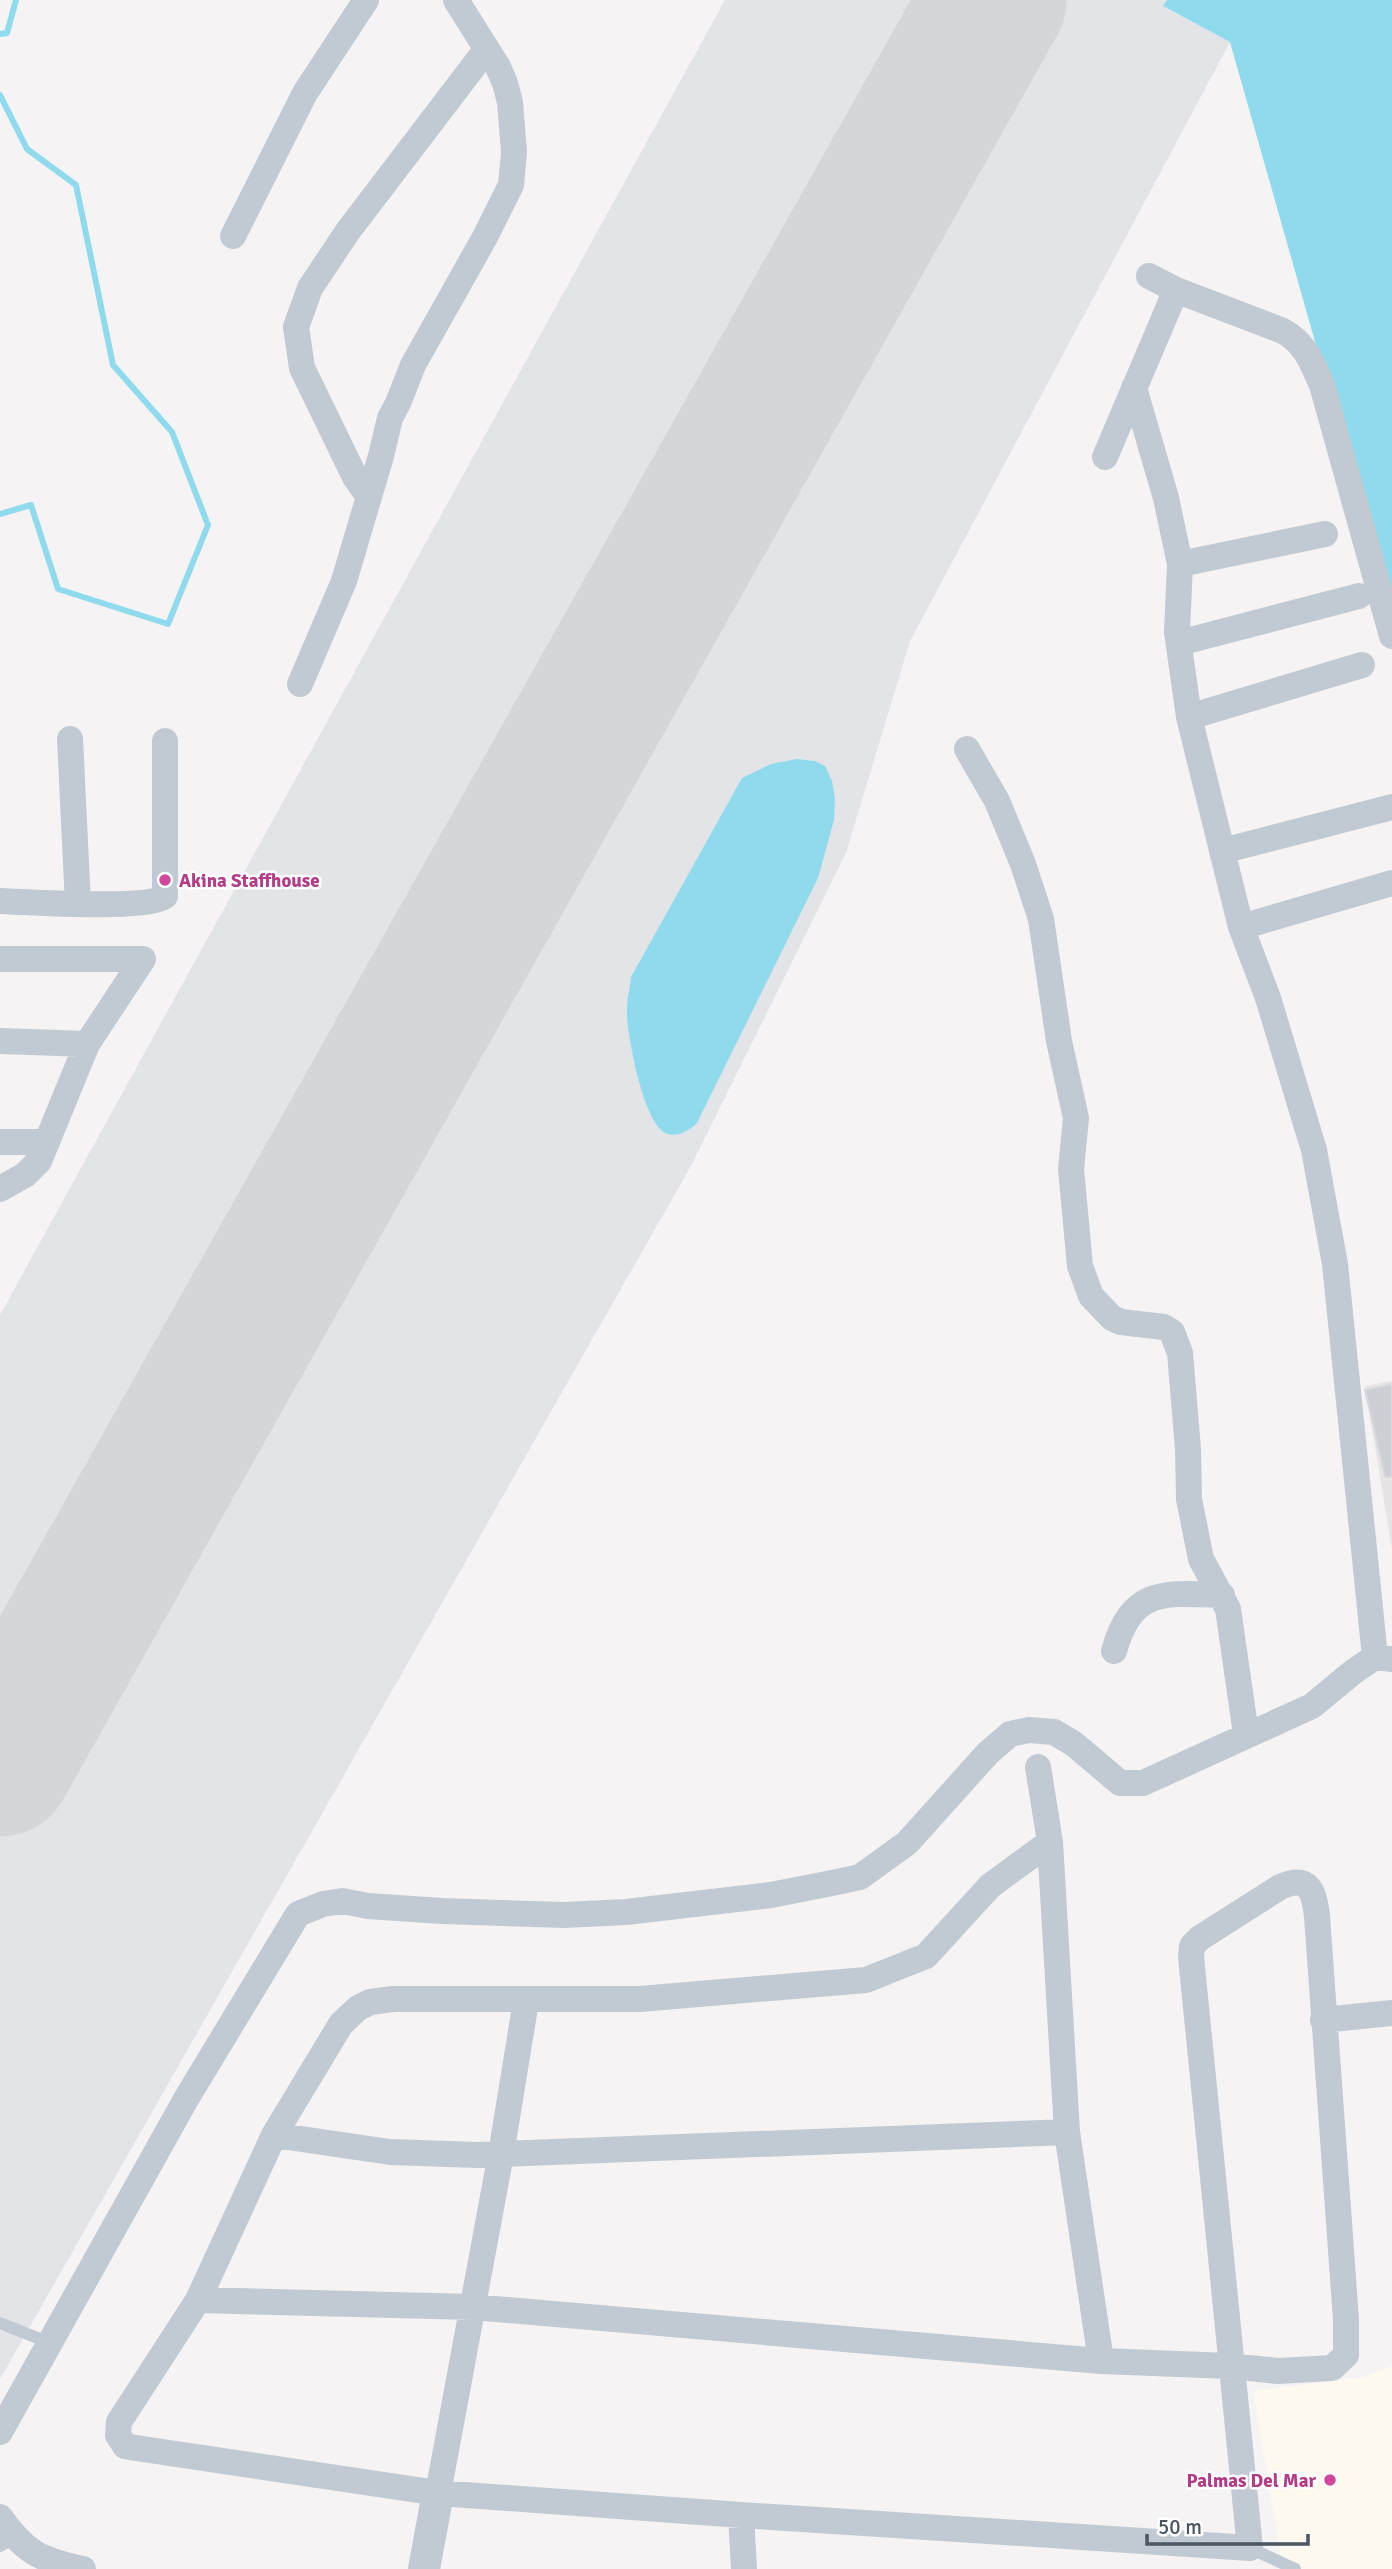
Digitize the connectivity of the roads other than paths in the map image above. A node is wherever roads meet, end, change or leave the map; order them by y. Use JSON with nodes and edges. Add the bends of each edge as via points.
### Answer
{"nodes":[{"id":1,"x":366,"y":0,"type":"edge"},
{"id":2,"x":456,"y":0,"type":"edge"},
{"id":3,"x":486,"y":50,"type":"junction"},
{"id":4,"x":233,"y":236,"type":"dead end"},
{"id":5,"x":1149,"y":276,"type":"dead end"},
{"id":6,"x":1176,"y":289,"type":"junction"},
{"id":7,"x":1134,"y":388,"type":"junction"},
{"id":8,"x":1105,"y":457,"type":"dead end"},
{"id":9,"x":369,"y":497,"type":"junction"},
{"id":10,"x":1325,"y":534,"type":"dead end"},
{"id":11,"x":1180,"y":564,"type":"junction"},
{"id":12,"x":1359,"y":596,"type":"dead end"},
{"id":13,"x":1392,"y":636,"type":"edge"},
{"id":14,"x":1179,"y":643,"type":"junction"},
{"id":15,"x":1362,"y":665,"type":"dead end"},
{"id":16,"x":300,"y":684,"type":"dead end"},
{"id":17,"x":1189,"y":717,"type":"junction"},
{"id":18,"x":70,"y":739,"type":"dead end"},
{"id":19,"x":165,"y":741,"type":"dead end"},
{"id":20,"x":967,"y":749,"type":"dead end"},
{"id":21,"x":1392,"y":807,"type":"edge"},
{"id":22,"x":1222,"y":851,"type":"junction"},
{"id":23,"x":1392,"y":883,"type":"edge"},
{"id":24,"x":0,"y":901,"type":"edge"},
{"id":25,"x":78,"y":904,"type":"junction"},
{"id":26,"x":1241,"y":927,"type":"junction"},
{"id":27,"x":0,"y":959,"type":"edge"},
{"id":28,"x":0,"y":1041,"type":"edge"},
{"id":29,"x":87,"y":1044,"type":"junction"},
{"id":30,"x":0,"y":1142,"type":"edge"},
{"id":31,"x":47,"y":1142,"type":"junction"},
{"id":32,"x":0,"y":1189,"type":"edge"},
{"id":33,"x":1222,"y":1595,"type":"junction"},
{"id":34,"x":1114,"y":1651,"type":"dead end"},
{"id":35,"x":1384,"y":1658,"type":"edge"},
{"id":36,"x":1247,"y":1734,"type":"junction"},
{"id":37,"x":1038,"y":1767,"type":"dead end"},
{"id":38,"x":1050,"y":1842,"type":"junction"},
{"id":39,"x":526,"y":2001,"type":"junction"},
{"id":40,"x":1392,"y":2013,"type":"edge"},
{"id":41,"x":1323,"y":2020,"type":"junction"},
{"id":42,"x":1067,"y":2132,"type":"junction"},
{"id":43,"x":274,"y":2135,"type":"junction"},
{"id":44,"x":501,"y":2154,"type":"junction"},
{"id":45,"x":198,"y":2300,"type":"junction"},
{"id":46,"x":472,"y":2308,"type":"junction"},
{"id":47,"x":0,"y":2323,"type":"edge"},
{"id":48,"x":50,"y":2343,"type":"junction"},
{"id":49,"x":1101,"y":2361,"type":"junction"},
{"id":50,"x":1230,"y":2366,"type":"junction"},
{"id":51,"x":0,"y":2432,"type":"edge"},
{"id":52,"x":438,"y":2493,"type":"junction"},
{"id":53,"x":741,"y":2515,"type":"junction"},
{"id":54,"x":0,"y":2517,"type":"edge"},
{"id":55,"x":8,"y":2542,"type":"edge"},
{"id":56,"x":1250,"y":2548,"type":"junction"},
{"id":57,"x":83,"y":2569,"type":"edge"},
{"id":58,"x":424,"y":2569,"type":"edge"},
{"id":59,"x":744,"y":2569,"type":"edge"},
{"id":60,"x":1295,"y":2569,"type":"edge"}],
"edges":[{"from":1,"to":4,"type":"street","via":[[305,93]]},
{"from":2,"to":3,"type":"street"},
{"from":3,"to":9,"type":"street","via":[[498,67],[510,102],[511,185],[412,365],[390,418]]},
{"from":3,"to":9,"type":"street","via":[[348,231],[310,288],[296,327],[302,368]]},
{"from":5,"to":6,"type":"street"},
{"from":6,"to":7,"type":"street"},
{"from":6,"to":13,"type":"street","via":[[1283,331],[1304,348],[1322,384]]},
{"from":7,"to":8,"type":"street"},
{"from":7,"to":11,"type":"street"},
{"from":9,"to":16,"type":"street","via":[[344,582]]},
{"from":10,"to":11,"type":"street"},
{"from":11,"to":14,"type":"street"},
{"from":12,"to":14,"type":"street"},
{"from":14,"to":17,"type":"street"},
{"from":15,"to":17,"type":"street"},
{"from":17,"to":22,"type":"street"},
{"from":18,"to":25,"type":"street"},
{"from":19,"to":25,"type":"street","via":[[165,896],[159,901]]},
{"from":20,"to":33,"type":"street","via":[[997,802],[1041,919],[1076,1118],[1071,1169],[1080,1266],[1091,1296],[1112,1318],[1164,1327],[1176,1340],[1188,1449],[1188,1499],[1201,1559]]},
{"from":21,"to":22,"type":"street"},
{"from":22,"to":26,"type":"street"},
{"from":23,"to":26,"type":"street"},
{"from":24,"to":25,"type":"street"},
{"from":26,"to":35,"type":"street","via":[[1268,998],[1314,1150],[1335,1264]]},
{"from":27,"to":29,"type":"street","via":[[143,959]]},
{"from":28,"to":29,"type":"street"},
{"from":29,"to":31,"type":"street"},
{"from":30,"to":31,"type":"street"},
{"from":31,"to":32,"type":"street","via":[[34,1168]]},
{"from":33,"to":34,"type":"street","via":[[1149,1598],[1126,1622]]},
{"from":33,"to":36,"type":"street"},
{"from":35,"to":36,"type":"street","via":[[1353,1672],[1312,1706]]},
{"from":36,"to":48,"type":"street","via":[[1159,1777],[1133,1784],[1120,1783],[1054,1732],[1010,1734],[907,1843],[860,1877],[811,1888],[626,1912],[442,1911],[341,1901],[298,1914],[186,2099]]},
{"from":37,"to":38,"type":"street"},
{"from":38,"to":39,"type":"street","via":[[990,1886],[926,1956],[866,1980],[640,1999]]},
{"from":38,"to":42,"type":"street"},
{"from":39,"to":43,"type":"street","via":[[393,1999],[358,2008],[341,2024]]},
{"from":39,"to":44,"type":"street"},
{"from":40,"to":41,"type":"street"},
{"from":41,"to":50,"type":"street","via":[[1346,2355],[1332,2368],[1278,2371]]},
{"from":41,"to":50,"type":"street","via":[[1316,1907],[1307,1886],[1293,1881],[1280,1887],[1192,1946]]},
{"from":42,"to":44,"type":"street"},
{"from":42,"to":49,"type":"street"},
{"from":43,"to":44,"type":"street","via":[[390,2152]]},
{"from":43,"to":45,"type":"street"},
{"from":44,"to":46,"type":"street"},
{"from":45,"to":46,"type":"street"},
{"from":45,"to":52,"type":"street","via":[[119,2422],[117,2435],[125,2445]]},
{"from":46,"to":49,"type":"street"},
{"from":46,"to":52,"type":"street"},
{"from":47,"to":48,"type":"lane"},
{"from":48,"to":51,"type":"street"},
{"from":49,"to":50,"type":"street"},
{"from":50,"to":56,"type":"street"},
{"from":52,"to":53,"type":"street"},
{"from":52,"to":58,"type":"street"},
{"from":53,"to":56,"type":"street"},
{"from":53,"to":59,"type":"street"},
{"from":54,"to":55,"type":"street"},
{"from":55,"to":57,"type":"street","via":[[49,2561]]},
{"from":56,"to":60,"type":"lane"}]}
